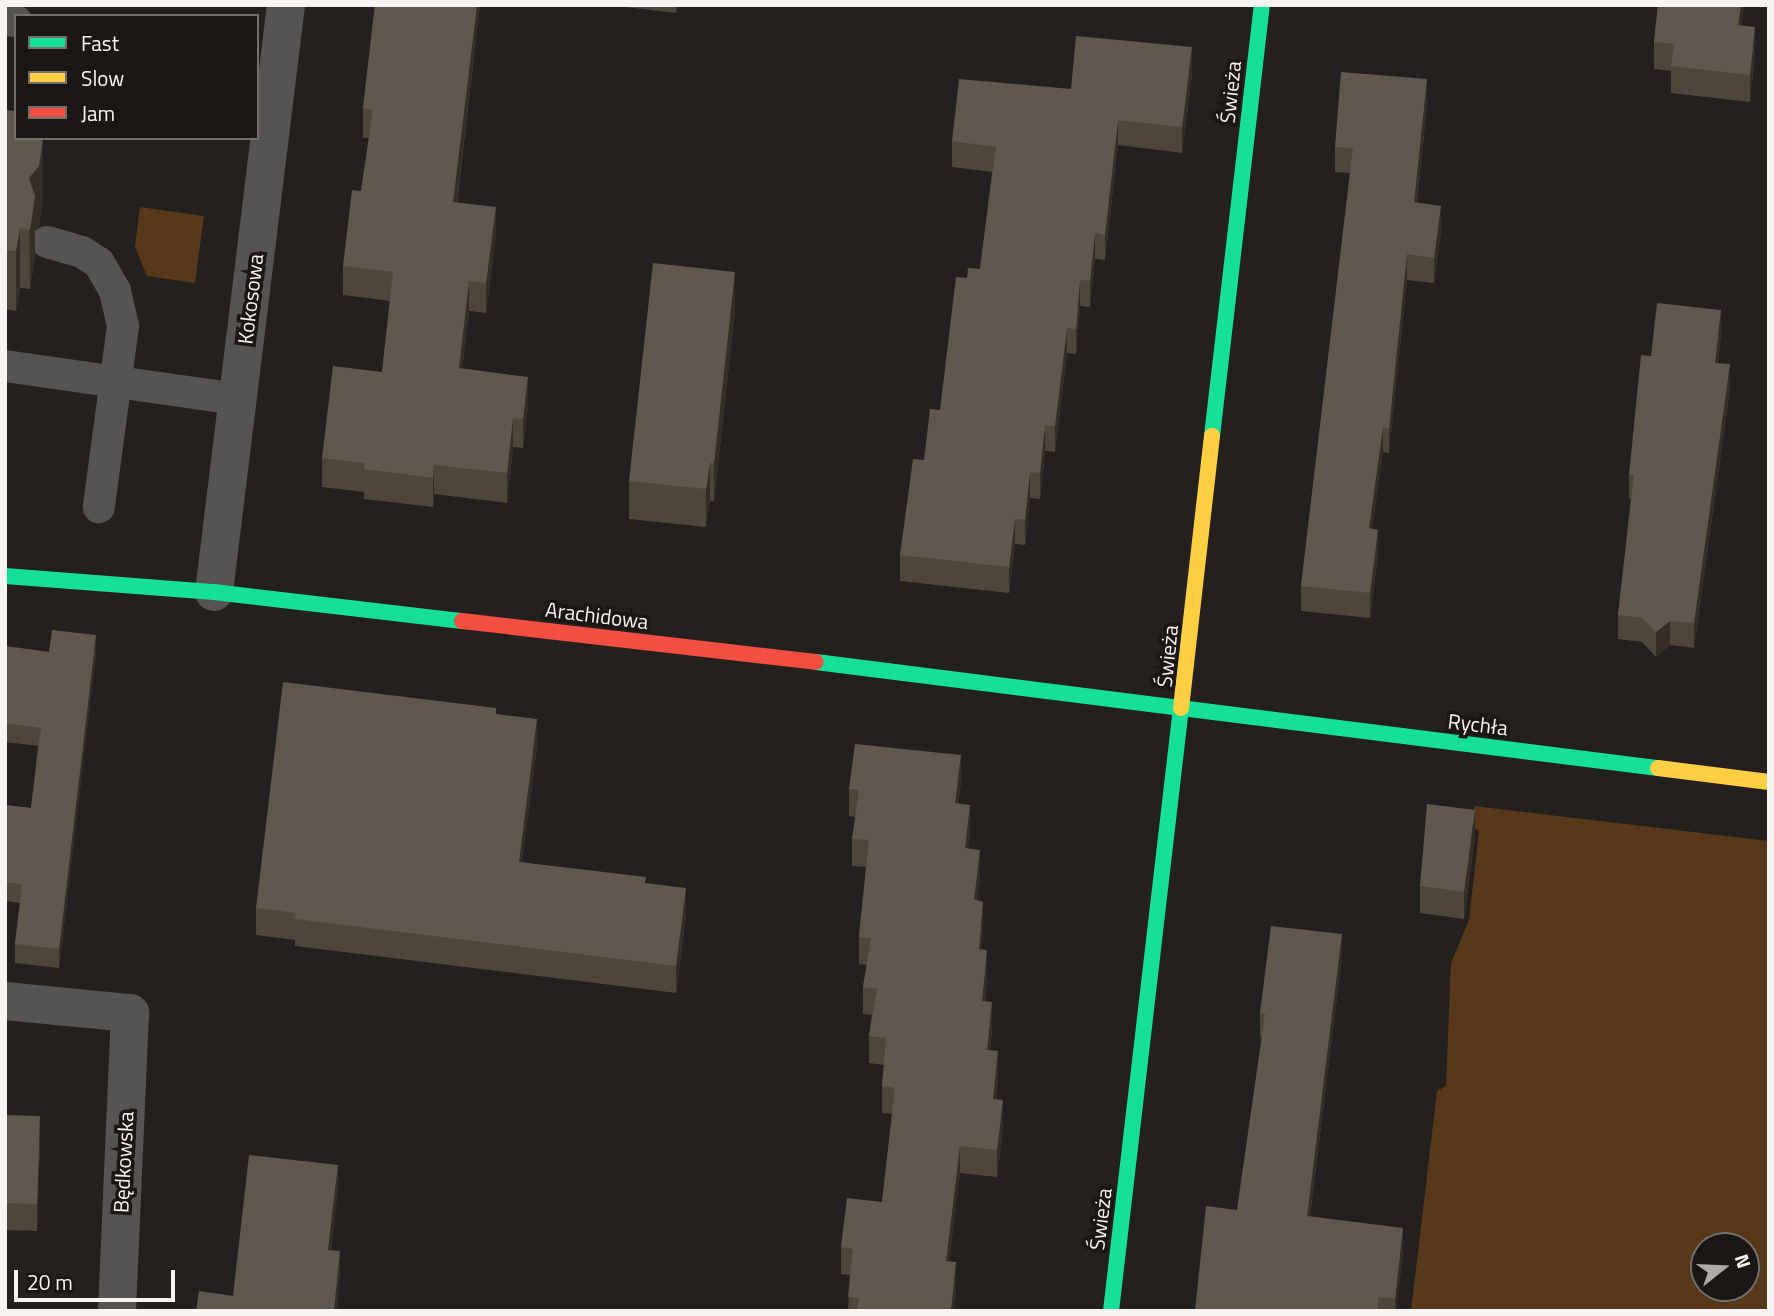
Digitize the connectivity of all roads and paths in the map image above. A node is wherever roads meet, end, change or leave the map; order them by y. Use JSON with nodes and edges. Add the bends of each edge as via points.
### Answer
{"nodes":[{"id":1,"x":286,"y":5,"type":"edge"},
{"id":2,"x":1262,"y":5,"type":"edge"},
{"id":3,"x":268,"y":56,"type":"edge"},
{"id":4,"x":47,"y":242,"type":"dead end"},
{"id":5,"x":5,"y":366,"type":"edge"},
{"id":6,"x":115,"y":380,"type":"junction"},
{"id":7,"x":238,"y":399,"type":"junction"},
{"id":8,"x":99,"y":507,"type":"dead end"},
{"id":9,"x":5,"y":576,"type":"edge"},
{"id":10,"x":214,"y":592,"type":"junction"},
{"id":11,"x":1182,"y":708,"type":"junction"},
{"id":12,"x":1769,"y":782,"type":"edge"},
{"id":13,"x":5,"y":1001,"type":"edge"},
{"id":14,"x":117,"y":1311,"type":"edge"},
{"id":15,"x":1111,"y":1311,"type":"edge"}],
"edges":[{"from":1,"to":3,"type":"street","name":"Kokosowa"},
{"from":2,"to":11,"type":"street","name":"Świeża"},
{"from":3,"to":7,"type":"street","name":"Kokosowa"},
{"from":4,"to":6,"type":"lane","via":[[82,252],[110,276],[123,326]]},
{"from":5,"to":6,"type":"lane"},
{"from":6,"to":7,"type":"lane"},
{"from":6,"to":8,"type":"lane"},
{"from":7,"to":10,"type":"street","name":"Kokosowa"},
{"from":9,"to":10,"type":"street","name":"Arachidowa"},
{"from":10,"to":11,"type":"street","name":"Arachidowa"},
{"from":11,"to":12,"type":"street","name":"Rychła"},
{"from":11,"to":15,"type":"street","name":"Świeża"},
{"from":13,"to":14,"type":"street","name":"Będkowska","via":[[130,1013]]}]}
